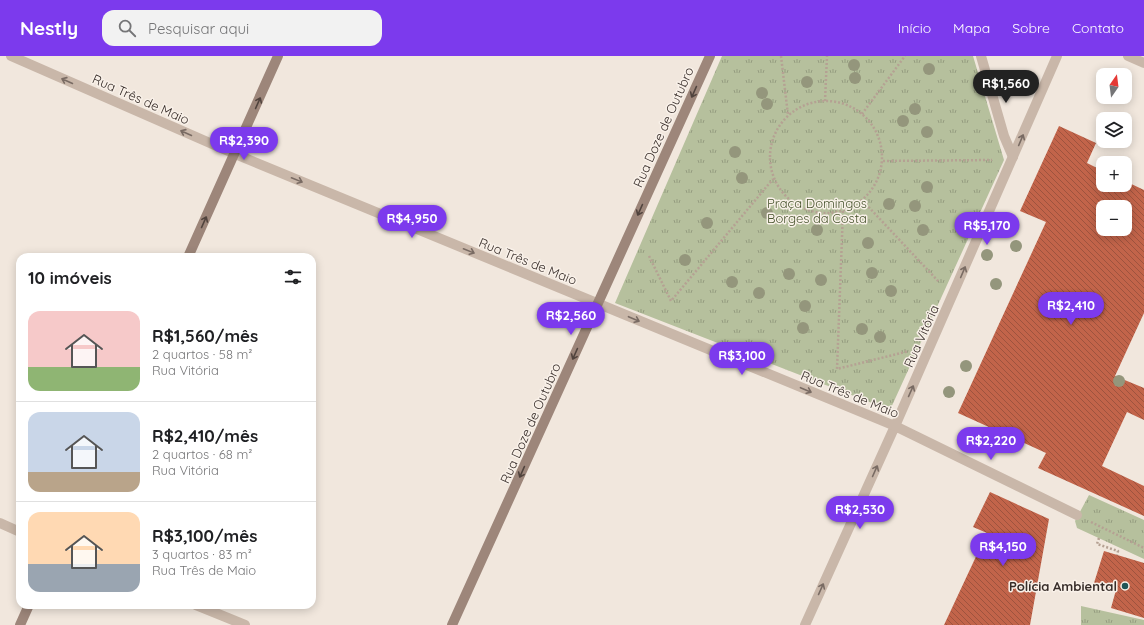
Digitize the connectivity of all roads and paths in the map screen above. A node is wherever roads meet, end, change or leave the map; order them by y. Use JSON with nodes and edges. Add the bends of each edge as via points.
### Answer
{"nodes":[{"id":1,"x":10,"y":56,"type":"edge"},
{"id":2,"x":278,"y":56,"type":"edge"},
{"id":3,"x":710,"y":56,"type":"edge"},
{"id":4,"x":781,"y":56,"type":"edge"},
{"id":5,"x":827,"y":56,"type":"edge"},
{"id":6,"x":905,"y":56,"type":"edge"},
{"id":7,"x":981,"y":56,"type":"edge"},
{"id":8,"x":1056,"y":56,"type":"edge"},
{"id":9,"x":1128,"y":56,"type":"edge"},
{"id":10,"x":1144,"y":63,"type":"edge"},
{"id":11,"x":826,"y":101,"type":"junction"},
{"id":12,"x":862,"y":114,"type":"junction"},
{"id":13,"x":788,"y":115,"type":"junction"},
{"id":14,"x":235,"y":154,"type":"junction"},
{"id":15,"x":1013,"y":157,"type":"junction"},
{"id":16,"x":995,"y":160,"type":"dead end"},
{"id":17,"x":883,"y":161,"type":"junction"},
{"id":18,"x":773,"y":179,"type":"junction"},
{"id":19,"x":863,"y":201,"type":"junction"},
{"id":20,"x":843,"y":211,"type":"junction"},
{"id":21,"x":190,"y":253,"type":"edge"},
{"id":22,"x":649,"y":256,"type":"dead end"},
{"id":23,"x":940,"y":283,"type":"dead end"},
{"id":24,"x":598,"y":304,"type":"junction"},
{"id":25,"x":909,"y":351,"type":"dead end"},
{"id":26,"x":895,"y":426,"type":"junction"},
{"id":27,"x":1077,"y":515,"type":"joint"},
{"id":28,"x":0,"y":523,"type":"edge"},
{"id":29,"x":16,"y":530,"type":"edge"},
{"id":30,"x":1099,"y":538,"type":"dead end"},
{"id":31,"x":1144,"y":548,"type":"edge"},
{"id":32,"x":1117,"y":555,"type":"dead end"},
{"id":33,"x":27,"y":609,"type":"edge"},
{"id":34,"x":206,"y":609,"type":"edge"},
{"id":35,"x":20,"y":625,"type":"edge"},
{"id":36,"x":244,"y":625,"type":"edge"},
{"id":37,"x":452,"y":625,"type":"edge"},
{"id":38,"x":805,"y":625,"type":"edge"}],
"edges":[{"from":14,"to":1,"type":"street","name":"Rua Três de Maio","one_way":true},
{"from":14,"to":2,"type":"main road","one_way":true},
{"from":3,"to":24,"type":"main road","name":"Rua Doze de Outubro","one_way":true},
{"from":4,"to":13,"type":"path"},
{"from":5,"to":11,"type":"path"},
{"from":6,"to":12,"type":"path"},
{"from":7,"to":15,"type":"street","via":[[1004,136]]},
{"from":15,"to":8,"type":"street","name":"Rua Vitória","one_way":true},
{"from":9,"to":10,"type":"street"},
{"from":11,"to":12,"type":"path","via":[[847,105]]},
{"from":11,"to":13,"type":"path","via":[[812,102]]},
{"from":12,"to":17,"type":"path","via":[[878,135]]},
{"from":13,"to":18,"type":"path","via":[[772,138],[770,158]]},
{"from":21,"to":14,"type":"main road","one_way":true},
{"from":14,"to":24,"type":"street","name":"Rua Três de Maio","one_way":true},
{"from":26,"to":15,"type":"street","name":"Rua Vitória","one_way":true},
{"from":16,"to":17,"type":"path"},
{"from":17,"to":19,"type":"path","via":[[877,183]]},
{"from":18,"to":20,"type":"path","via":[[782,193],[794,204],[810,212],[826,214]]},
{"from":18,"to":22,"type":"path","via":[[671,301]]},
{"from":19,"to":20,"type":"path"},
{"from":19,"to":23,"type":"path"},
{"from":20,"to":25,"type":"path","via":[[837,369]]},
{"from":24,"to":26,"type":"street","name":"Rua Três de Maio","one_way":true},
{"from":24,"to":37,"type":"main road","name":"Rua Doze de Outubro","one_way":true},
{"from":26,"to":27,"type":"street","name":"Rua Três de Maio"},
{"from":38,"to":26,"type":"street","name":"Rua Vitória","one_way":true},
{"from":27,"to":31,"type":"path"},
{"from":28,"to":29,"type":"street"},
{"from":30,"to":32,"type":"path","via":[[1097,544],[1118,551]]},
{"from":33,"to":35,"type":"main road"},
{"from":34,"to":36,"type":"street"}]}
